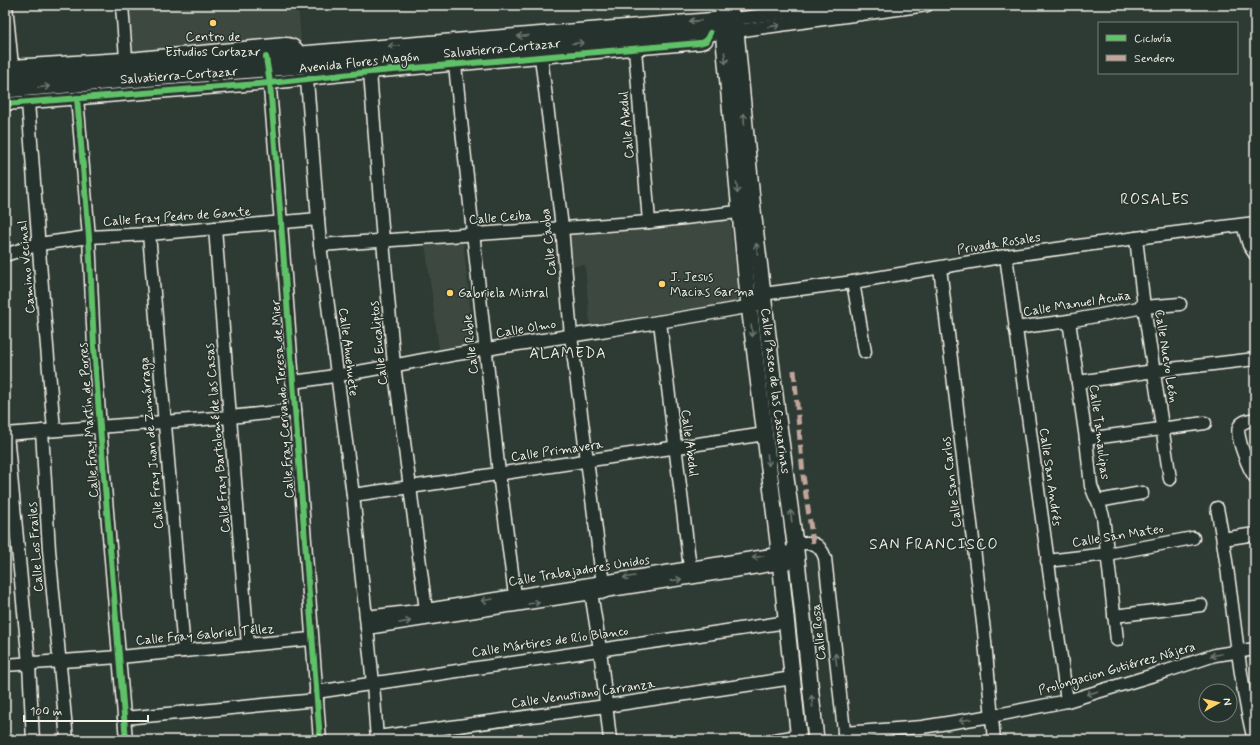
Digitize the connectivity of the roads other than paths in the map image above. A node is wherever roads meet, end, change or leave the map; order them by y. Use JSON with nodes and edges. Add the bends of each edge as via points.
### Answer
{"nodes":[{"id":1,"x":6,"y":5,"type":"edge"},
{"id":2,"x":122,"y":5,"type":"edge"},
{"id":3,"x":845,"y":5,"type":"edge"},
{"id":4,"x":927,"y":5,"type":"edge"},
{"id":5,"x":725,"y":21,"type":"edge"},
{"id":6,"x":635,"y":50,"type":"junction"},
{"id":7,"x":541,"y":57,"type":"junction"},
{"id":8,"x":126,"y":58,"type":"junction"},
{"id":9,"x":139,"y":62,"type":"junction"},
{"id":10,"x":455,"y":65,"type":"junction"},
{"id":11,"x":296,"y":67,"type":"junction"},
{"id":12,"x":268,"y":70,"type":"junction"},
{"id":13,"x":370,"y":72,"type":"junction"},
{"id":14,"x":9,"y":78,"type":"edge"},
{"id":15,"x":77,"y":98,"type":"junction"},
{"id":16,"x":28,"y":102,"type":"junction"},
{"id":17,"x":5,"y":104,"type":"edge"},
{"id":18,"x":746,"y":211,"type":"junction"},
{"id":19,"x":318,"y":219,"type":"junction"},
{"id":20,"x":281,"y":222,"type":"junction"},
{"id":21,"x":649,"y":222,"type":"junction"},
{"id":22,"x":1249,"y":224,"type":"edge"},
{"id":23,"x":562,"y":227,"type":"junction"},
{"id":24,"x":215,"y":228,"type":"junction"},
{"id":25,"x":149,"y":234,"type":"junction"},
{"id":26,"x":473,"y":234,"type":"junction"},
{"id":27,"x":89,"y":237,"type":"junction"},
{"id":28,"x":1136,"y":238,"type":"junction"},
{"id":29,"x":383,"y":241,"type":"junction"},
{"id":30,"x":39,"y":244,"type":"junction"},
{"id":31,"x":320,"y":245,"type":"junction"},
{"id":32,"x":1255,"y":254,"type":"edge"},
{"id":33,"x":5,"y":255,"type":"edge"},
{"id":34,"x":1006,"y":256,"type":"junction"},
{"id":35,"x":940,"y":268,"type":"junction"},
{"id":36,"x":853,"y":282,"type":"junction"},
{"id":37,"x":756,"y":300,"type":"junction"},
{"id":38,"x":1180,"y":304,"type":"dead end"},
{"id":39,"x":1144,"y":307,"type":"junction"},
{"id":40,"x":1069,"y":321,"type":"junction"},
{"id":41,"x":660,"y":322,"type":"junction"},
{"id":42,"x":1015,"y":328,"type":"junction"},
{"id":43,"x":571,"y":336,"type":"junction"},
{"id":44,"x":486,"y":349,"type":"junction"},
{"id":45,"x":865,"y":352,"type":"dead end"},
{"id":46,"x":1255,"y":359,"type":"edge"},
{"id":47,"x":394,"y":365,"type":"junction"},
{"id":48,"x":1154,"y":371,"type":"junction"},
{"id":49,"x":336,"y":376,"type":"junction"},
{"id":50,"x":292,"y":382,"type":"junction"},
{"id":51,"x":1078,"y":382,"type":"junction"},
{"id":52,"x":295,"y":410,"type":"junction"},
{"id":53,"x":230,"y":417,"type":"junction"},
{"id":54,"x":1255,"y":419,"type":"edge"},
{"id":55,"x":165,"y":422,"type":"junction"},
{"id":56,"x":1205,"y":423,"type":"dead end"},
{"id":57,"x":100,"y":427,"type":"junction"},
{"id":58,"x":54,"y":430,"type":"junction"},
{"id":59,"x":1163,"y":430,"type":"junction"},
{"id":60,"x":42,"y":431,"type":"junction"},
{"id":61,"x":6,"y":434,"type":"edge"},
{"id":62,"x":765,"y":434,"type":"junction"},
{"id":63,"x":1086,"y":439,"type":"junction"},
{"id":64,"x":676,"y":448,"type":"junction"},
{"id":65,"x":588,"y":461,"type":"junction"},
{"id":66,"x":499,"y":474,"type":"junction"},
{"id":67,"x":1255,"y":477,"type":"edge"},
{"id":68,"x":1170,"y":479,"type":"dead end"},
{"id":69,"x":410,"y":487,"type":"junction"},
{"id":70,"x":1142,"y":494,"type":"dead end"},
{"id":71,"x":353,"y":495,"type":"junction"},
{"id":72,"x":1098,"y":501,"type":"junction"},
{"id":73,"x":1217,"y":508,"type":"dead end"},
{"id":74,"x":1255,"y":534,"type":"edge"},
{"id":75,"x":1193,"y":538,"type":"dead end"},
{"id":76,"x":1223,"y":539,"type":"junction"},
{"id":77,"x":800,"y":548,"type":"junction"},
{"id":78,"x":1107,"y":554,"type":"junction"},
{"id":79,"x":780,"y":559,"type":"junction"},
{"id":80,"x":1047,"y":561,"type":"junction"},
{"id":81,"x":690,"y":568,"type":"junction"},
{"id":82,"x":603,"y":587,"type":"junction"},
{"id":83,"x":591,"y":588,"type":"junction"},
{"id":84,"x":515,"y":595,"type":"junction"},
{"id":85,"x":1201,"y":605,"type":"dead end"},
{"id":86,"x":426,"y":610,"type":"junction"},
{"id":87,"x":1114,"y":616,"type":"junction"},
{"id":88,"x":366,"y":622,"type":"junction"},
{"id":89,"x":787,"y":622,"type":"junction"},
{"id":90,"x":311,"y":639,"type":"junction"},
{"id":91,"x":1117,"y":640,"type":"dead end"},
{"id":92,"x":248,"y":645,"type":"junction"},
{"id":93,"x":600,"y":649,"type":"junction"},
{"id":94,"x":1255,"y":649,"type":"edge"},
{"id":95,"x":184,"y":651,"type":"junction"},
{"id":96,"x":1237,"y":651,"type":"junction"},
{"id":97,"x":119,"y":657,"type":"junction"},
{"id":98,"x":60,"y":661,"type":"junction"},
{"id":99,"x":29,"y":664,"type":"junction"},
{"id":100,"x":5,"y":665,"type":"edge"},
{"id":101,"x":792,"y":678,"type":"junction"},
{"id":102,"x":373,"y":683,"type":"junction"},
{"id":103,"x":317,"y":696,"type":"junction"},
{"id":104,"x":1067,"y":701,"type":"junction"},
{"id":105,"x":606,"y":706,"type":"junction"},
{"id":106,"x":1251,"y":708,"type":"edge"},
{"id":107,"x":992,"y":716,"type":"junction"},
{"id":108,"x":124,"y":718,"type":"junction"},
{"id":109,"x":844,"y":737,"type":"edge"},
{"id":110,"x":377,"y":738,"type":"edge"},
{"id":111,"x":799,"y":738,"type":"edge"},
{"id":112,"x":33,"y":740,"type":"edge"},
{"id":113,"x":67,"y":740,"type":"edge"},
{"id":114,"x":126,"y":740,"type":"edge"},
{"id":115,"x":320,"y":740,"type":"edge"},
{"id":116,"x":610,"y":740,"type":"edge"},
{"id":117,"x":774,"y":740,"type":"edge"},
{"id":118,"x":816,"y":740,"type":"edge"},
{"id":119,"x":994,"y":740,"type":"edge"},
{"id":120,"x":1254,"y":740,"type":"edge"}],
"edges":[{"from":1,"to":14,"type":"street"},
{"from":2,"to":8,"type":"street"},
{"from":3,"to":5,"type":"street"},
{"from":5,"to":4,"type":"street","one_way":true},
{"from":5,"to":6,"type":"street","name":"Avenida Flores Magón","via":[[706,41],[700,43]]},
{"from":5,"to":11,"type":"main road","name":"Salvatierra-Cortazar"},
{"from":5,"to":18,"type":"main road","name":"Calle Paseo de las Casuarinas"},
{"from":6,"to":7,"type":"street","name":"Avenida Flores Magón"},
{"from":6,"to":21,"type":"street","name":"Calle Abedul"},
{"from":7,"to":10,"type":"street","name":"Avenida Flores Magón"},
{"from":7,"to":23,"type":"street","name":"Calle Caoba"},
{"from":8,"to":9,"type":"street"},
{"from":8,"to":14,"type":"street"},
{"from":9,"to":11,"type":"street","via":[[285,44],[294,46]]},
{"from":9,"to":12,"type":"main road","name":"Salvatierra-Cortazar"},
{"from":9,"to":14,"type":"main road","name":"Salvatierra-Cortazar"},
{"from":10,"to":13,"type":"street","name":"Avenida Flores Magón"},
{"from":10,"to":26,"type":"street","name":"Calle Roble"},
{"from":11,"to":12,"type":"main road","name":"Salvatierra-Cortazar"},
{"from":11,"to":12,"type":"street","name":"Avenida Flores Magón"},
{"from":11,"to":13,"type":"street","name":"Avenida Flores Magón"},
{"from":11,"to":19,"type":"street","name":"Calle Ahuehuete"},
{"from":14,"to":12,"type":"main road","name":"Salvatierra-Cortazar","one_way":true},
{"from":12,"to":15,"type":"street","name":"Avenida Flores Magón"},
{"from":12,"to":20,"type":"street","name":"Calle Fray Cervando Teresa de Mier"},
{"from":13,"to":29,"type":"street","name":"Calle Eucaliptos"},
{"from":15,"to":16,"type":"street","name":"Avenida Flores Magón"},
{"from":15,"to":27,"type":"street","name":"Calle Fray Martín de Porres"},
{"from":16,"to":17,"type":"street","name":"Avenida Flores Magón"},
{"from":16,"to":30,"type":"street","name":"Camino Vecinal"},
{"from":18,"to":21,"type":"street","name":"Calle Ceiba"},
{"from":18,"to":37,"type":"main road","name":"Calle Paseo de las Casuarinas"},
{"from":19,"to":20,"type":"street","name":"Calle Fray Pedro de Gante"},
{"from":19,"to":31,"type":"street","name":"Calle Ahuehuete"},
{"from":20,"to":24,"type":"street","name":"Calle Fray Pedro de Gante"},
{"from":20,"to":50,"type":"street","name":"Calle Fray Cervando Teresa de Mier"},
{"from":21,"to":23,"type":"street","name":"Calle Ceiba"},
{"from":22,"to":28,"type":"street","name":"Privada Rosales"},
{"from":22,"to":32,"type":"street","via":[[1249,245]]},
{"from":23,"to":26,"type":"street","name":"Calle Ceiba"},
{"from":23,"to":43,"type":"street","name":"Calle Caoba"},
{"from":24,"to":25,"type":"street","name":"Calle Fray Pedro de Gante"},
{"from":24,"to":53,"type":"street","name":"Calle Fray Bartolomé de las Casas"},
{"from":25,"to":27,"type":"street","name":"Calle Fray Pedro de Gante"},
{"from":25,"to":55,"type":"street","name":"Calle Fray Juan de Zumárraga"},
{"from":26,"to":29,"type":"street","name":"Calle Ceiba"},
{"from":26,"to":44,"type":"street","name":"Calle Roble"},
{"from":27,"to":30,"type":"street","name":"Calle Fray Pedro de Gante"},
{"from":27,"to":57,"type":"street","name":"Calle Fray Martín de Porres"},
{"from":28,"to":34,"type":"street","name":"Privada Rosales"},
{"from":28,"to":39,"type":"street","name":"Calle Nuevo León"},
{"from":29,"to":31,"type":"street","name":"Calle Ceiba"},
{"from":29,"to":47,"type":"street","name":"Calle Eucaliptos"},
{"from":30,"to":33,"type":"street","name":"Calle Fray Pedro de Gante"},
{"from":30,"to":58,"type":"street","name":"Camino Vecinal"},
{"from":31,"to":49,"type":"street","name":"Calle Ahuehuete"},
{"from":34,"to":35,"type":"street","name":"Privada Rosales"},
{"from":34,"to":42,"type":"street","name":"Calle San Andrés"},
{"from":35,"to":36,"type":"street","name":"Privada Rosales"},
{"from":35,"to":107,"type":"street","name":"Calle San Carlos"},
{"from":36,"to":37,"type":"street","name":"Privada Rosales"},
{"from":36,"to":45,"type":"street"},
{"from":37,"to":41,"type":"street","name":"Calle Olmo"},
{"from":37,"to":62,"type":"main road","name":"Calle Paseo de las Casuarinas","one_way":true},
{"from":77,"to":37,"type":"main road","name":"Calle Paseo de las Casuarinas","one_way":true},
{"from":38,"to":39,"type":"street","name":"Calle Manuel Acuña"},
{"from":39,"to":40,"type":"street","name":"Calle Manuel Acuña"},
{"from":39,"to":48,"type":"street","name":"Calle Nuevo León"},
{"from":40,"to":42,"type":"street","name":"Calle Manuel Acuña"},
{"from":40,"to":51,"type":"street","name":"Calle Tamaulipas"},
{"from":41,"to":43,"type":"street","name":"Calle Olmo"},
{"from":41,"to":64,"type":"street","name":"Calle Abedul"},
{"from":42,"to":80,"type":"street","name":"Calle San Andrés"},
{"from":43,"to":44,"type":"street","name":"Calle Olmo"},
{"from":43,"to":65,"type":"street","name":"Calle Caoba"},
{"from":44,"to":47,"type":"street","name":"Calle Olmo"},
{"from":44,"to":66,"type":"street","name":"Calle Roble"},
{"from":46,"to":48,"type":"street"},
{"from":47,"to":49,"type":"street","name":"Calle Olmo"},
{"from":47,"to":69,"type":"street","name":"Calle Eucaliptos"},
{"from":48,"to":51,"type":"street"},
{"from":48,"to":59,"type":"street","name":"Calle Nuevo León"},
{"from":49,"to":50,"type":"street","name":"Calle Olmo"},
{"from":49,"to":71,"type":"street","name":"Calle Ahuehuete"},
{"from":50,"to":52,"type":"street","name":"Calle Fray Cervando Teresa de Mier"},
{"from":51,"to":63,"type":"street","name":"Calle Tamaulipas"},
{"from":52,"to":53,"type":"street"},
{"from":52,"to":90,"type":"street","name":"Calle Fray Cervando Teresa de Mier"},
{"from":53,"to":55,"type":"street"},
{"from":53,"to":92,"type":"street","name":"Calle Fray Bartolomé de las Casas"},
{"from":54,"to":67,"type":"street","via":[[1243,422],[1238,428],[1238,435]]},
{"from":55,"to":57,"type":"street"},
{"from":55,"to":95,"type":"street","name":"Calle Fray Juan de Zumárraga"},
{"from":56,"to":59,"type":"street"},
{"from":57,"to":58,"type":"street"},
{"from":57,"to":97,"type":"street","name":"Calle Fray Martín de Porres"},
{"from":58,"to":60,"type":"street"},
{"from":59,"to":63,"type":"street"},
{"from":59,"to":68,"type":"street","name":"Calle Nuevo León"},
{"from":60,"to":61,"type":"street"},
{"from":60,"to":98,"type":"street","name":"Calle Los Frailes","via":[[49,550]]},
{"from":61,"to":99,"type":"street"},
{"from":62,"to":64,"type":"street","name":"Calle Primavera"},
{"from":62,"to":79,"type":"main road","name":"Calle Paseo de las Casuarinas","one_way":true},
{"from":63,"to":72,"type":"street","name":"Calle Tamaulipas","via":[[1091,486]]},
{"from":64,"to":65,"type":"street","name":"Calle Primavera"},
{"from":64,"to":81,"type":"street","name":"Calle Abedul"},
{"from":65,"to":66,"type":"street","name":"Calle Primavera"},
{"from":65,"to":82,"type":"street","name":"Calle Caoba"},
{"from":66,"to":69,"type":"street","name":"Calle Primavera"},
{"from":66,"to":84,"type":"street","name":"Calle Roble"},
{"from":69,"to":71,"type":"street","name":"Calle Primavera"},
{"from":69,"to":86,"type":"street","name":"Calle Eucaliptos"},
{"from":70,"to":72,"type":"street"},
{"from":71,"to":88,"type":"street","name":"Calle Ahuehuete"},
{"from":72,"to":78,"type":"street","name":"Calle Tamaulipas","via":[[1103,516]]},
{"from":73,"to":76,"type":"street"},
{"from":74,"to":76,"type":"street"},
{"from":75,"to":78,"type":"street","name":"Calle San Mateo"},
{"from":76,"to":96,"type":"street"},
{"from":77,"to":79,"type":"street","name":"Calle Trabajadores Unidos"},
{"from":109,"to":77,"type":"street","name":"Calle Rosa","one_way":true,"via":[[825,558],[817,545]]},
{"from":118,"to":77,"type":"main road","name":"Calle Paseo de las Casuarinas","one_way":true},
{"from":78,"to":80,"type":"street","name":"Calle San Mateo"},
{"from":78,"to":87,"type":"street","name":"Calle Tamaulipas"},
{"from":79,"to":81,"type":"street","name":"Calle Trabajadores Unidos","one_way":true},
{"from":82,"to":79,"type":"street","name":"Calle Trabajadores Unidos","one_way":true},
{"from":79,"to":89,"type":"main road","name":"Calle Paseo de las Casuarinas"},
{"from":80,"to":104,"type":"street","name":"Calle San Andrés"},
{"from":81,"to":82,"type":"street","name":"Calle Trabajadores Unidos","one_way":true},
{"from":82,"to":83,"type":"street","name":"Calle Trabajadores Unidos"},
{"from":83,"to":84,"type":"street","name":"Calle Trabajadores Unidos"},
{"from":88,"to":83,"type":"street","name":"Calle Trabajadores Unidos","one_way":true},
{"from":83,"to":93,"type":"street"},
{"from":84,"to":86,"type":"street","name":"Calle Trabajadores Unidos","one_way":true},
{"from":85,"to":87,"type":"street"},
{"from":86,"to":88,"type":"street","name":"Calle Trabajadores Unidos"},
{"from":87,"to":91,"type":"street","name":"Calle Tamaulipas"},
{"from":88,"to":102,"type":"street","name":"Calle Ahuehuete"},
{"from":89,"to":93,"type":"street","name":"Calle Mártires de Río Blanco"},
{"from":89,"to":101,"type":"main road","name":"Calle Paseo de las Casuarinas"},
{"from":90,"to":92,"type":"street","name":"Calle Fray Gabriel Téllez"},
{"from":90,"to":103,"type":"street","name":"Calle Fray Cervando Teresa de Mier"},
{"from":92,"to":95,"type":"street","name":"Calle Fray Gabriel Téllez"},
{"from":93,"to":102,"type":"street","name":"Calle Mártires de Río Blanco"},
{"from":93,"to":105,"type":"street"},
{"from":94,"to":96,"type":"street","name":"Prolongacion Gutiérrez Nájera"},
{"from":95,"to":97,"type":"street","name":"Calle Fray Gabriel Téllez"},
{"from":96,"to":104,"type":"street","name":"Prolongacion Gutiérrez Nájera","one_way":true,"via":[[1203,658]]},
{"from":96,"to":106,"type":"street"},
{"from":97,"to":98,"type":"street","name":"Calle Fray Gabriel Téllez"},
{"from":97,"to":108,"type":"street","name":"Calle Fray Martín de Porres"},
{"from":98,"to":99,"type":"street","name":"Calle Fray Gabriel Téllez"},
{"from":98,"to":113,"type":"street","name":"Calle Los Frailes"},
{"from":99,"to":100,"type":"street","name":"Calle Fray Gabriel Téllez"},
{"from":99,"to":112,"type":"street"},
{"from":101,"to":105,"type":"street","name":"Calle Venustiano Carranza"},
{"from":101,"to":111,"type":"main road","name":"Calle Paseo de las Casuarinas"},
{"from":102,"to":103,"type":"street","name":"Calle Mártires de Río Blanco"},
{"from":102,"to":110,"type":"street","name":"Calle Ahuehuete"},
{"from":103,"to":108,"type":"street","name":"Calle Mártires de Río Blanco"},
{"from":103,"to":115,"type":"street","name":"Calle Fray Cervando Teresa de Mier"},
{"from":104,"to":107,"type":"street","name":"Prolongacion Gutiérrez Nájera"},
{"from":105,"to":110,"type":"street","name":"Calle Venustiano Carranza"},
{"from":105,"to":116,"type":"street"},
{"from":106,"to":120,"type":"street"},
{"from":107,"to":109,"type":"street","name":"Prolongacion Gutiérrez Nájera","one_way":true},
{"from":107,"to":119,"type":"street","name":"Calle San Carlos"},
{"from":108,"to":114,"type":"street","name":"Calle Fray Martín de Porres"},
{"from":111,"to":117,"type":"street"}]}
